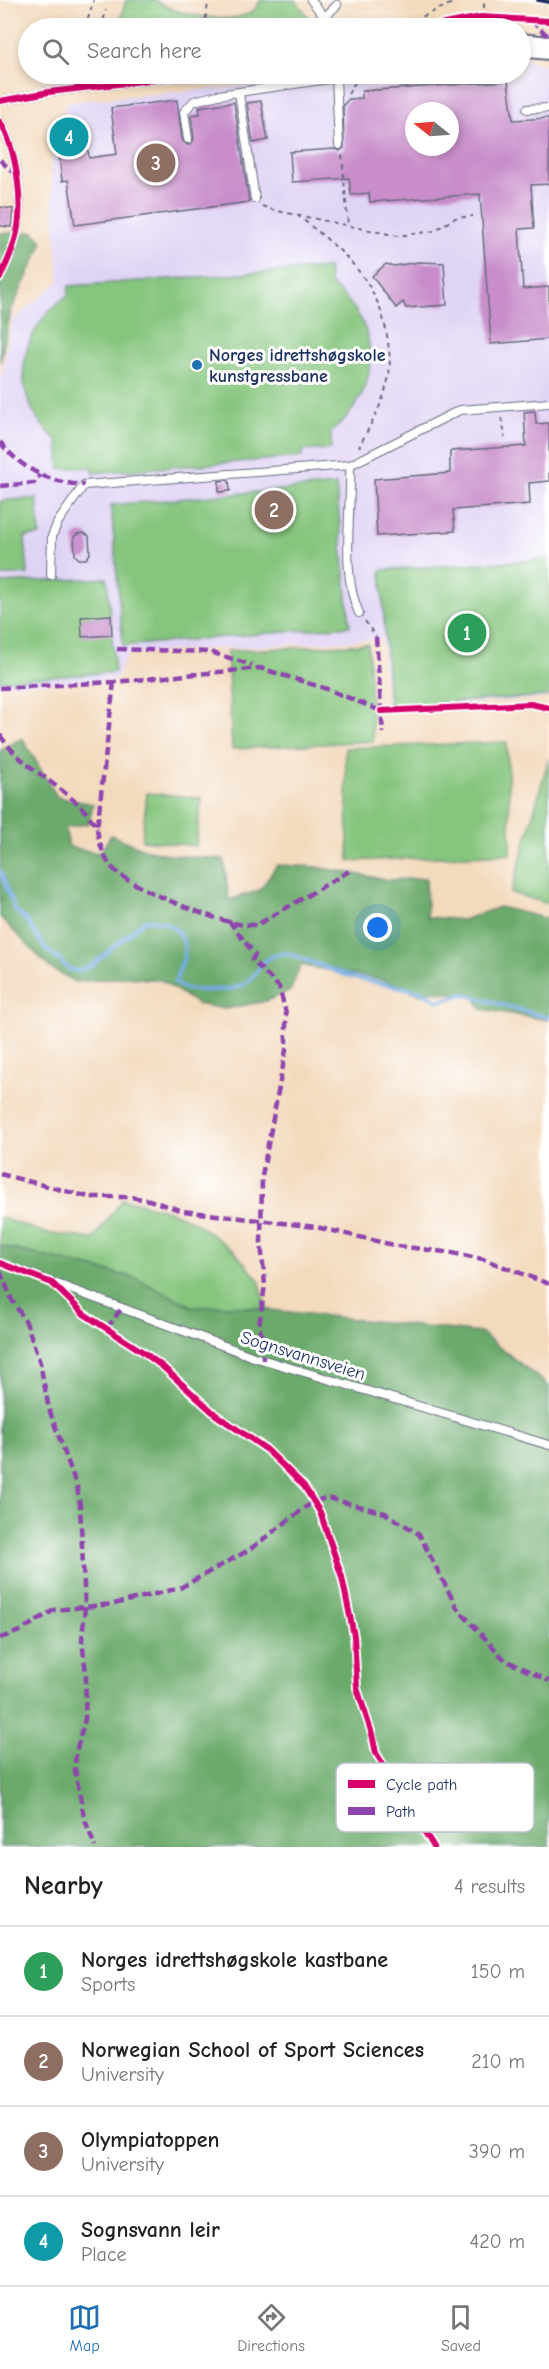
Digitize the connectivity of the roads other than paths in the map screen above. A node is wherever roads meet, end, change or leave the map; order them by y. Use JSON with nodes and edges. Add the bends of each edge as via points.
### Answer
{"nodes":[{"id":1,"x":311,"y":0,"type":"edge"},
{"id":2,"x":337,"y":5,"type":"dead end"},
{"id":3,"x":325,"y":17,"type":"joint"},
{"id":4,"x":531,"y":46,"type":"edge"},
{"id":5,"x":549,"y":48,"type":"edge"},
{"id":6,"x":117,"y":84,"type":"edge"},
{"id":7,"x":297,"y":84,"type":"edge"},
{"id":8,"x":336,"y":84,"type":"edge"},
{"id":9,"x":239,"y":93,"type":"junction"},
{"id":10,"x":0,"y":102,"type":"edge"},
{"id":11,"x":549,"y":108,"type":"edge"},
{"id":12,"x":527,"y":110,"type":"dead end"},
{"id":13,"x":0,"y":122,"type":"edge"},
{"id":14,"x":188,"y":139,"type":"dead end"},
{"id":15,"x":339,"y":145,"type":"dead end"},
{"id":16,"x":255,"y":199,"type":"road end"},
{"id":17,"x":0,"y":279,"type":"edge"},
{"id":18,"x":549,"y":403,"type":"edge"},
{"id":19,"x":351,"y":465,"type":"junction"},
{"id":20,"x":51,"y":575,"type":"dead end"},
{"id":21,"x":359,"y":613,"type":"road end"},
{"id":22,"x":0,"y":1263,"type":"edge"},
{"id":23,"x":549,"y":1445,"type":"edge"}],
"edges":[{"from":1,"to":3,"type":"lane"},
{"from":2,"to":3,"type":"lane"},
{"from":4,"to":5,"type":"street"},
{"from":6,"to":10,"type":"lane"},
{"from":7,"to":9,"type":"lane"},
{"from":8,"to":15,"type":"lane"},
{"from":9,"to":14,"type":"lane","via":[[194,101],[184,112]]},
{"from":9,"to":16,"type":"lane"},
{"from":11,"to":12,"type":"lane"},
{"from":13,"to":17,"type":"lane","via":[[13,156],[19,208],[15,240]]},
{"from":18,"to":19,"type":"lane","via":[[460,410]]},
{"from":19,"to":20,"type":"lane","via":[[84,485],[52,536]]},
{"from":19,"to":21,"type":"lane","via":[[349,552],[354,602]]},
{"from":22,"to":23,"type":"lane","name":"Sognsvannsveien","via":[[254,1357]]}]}
